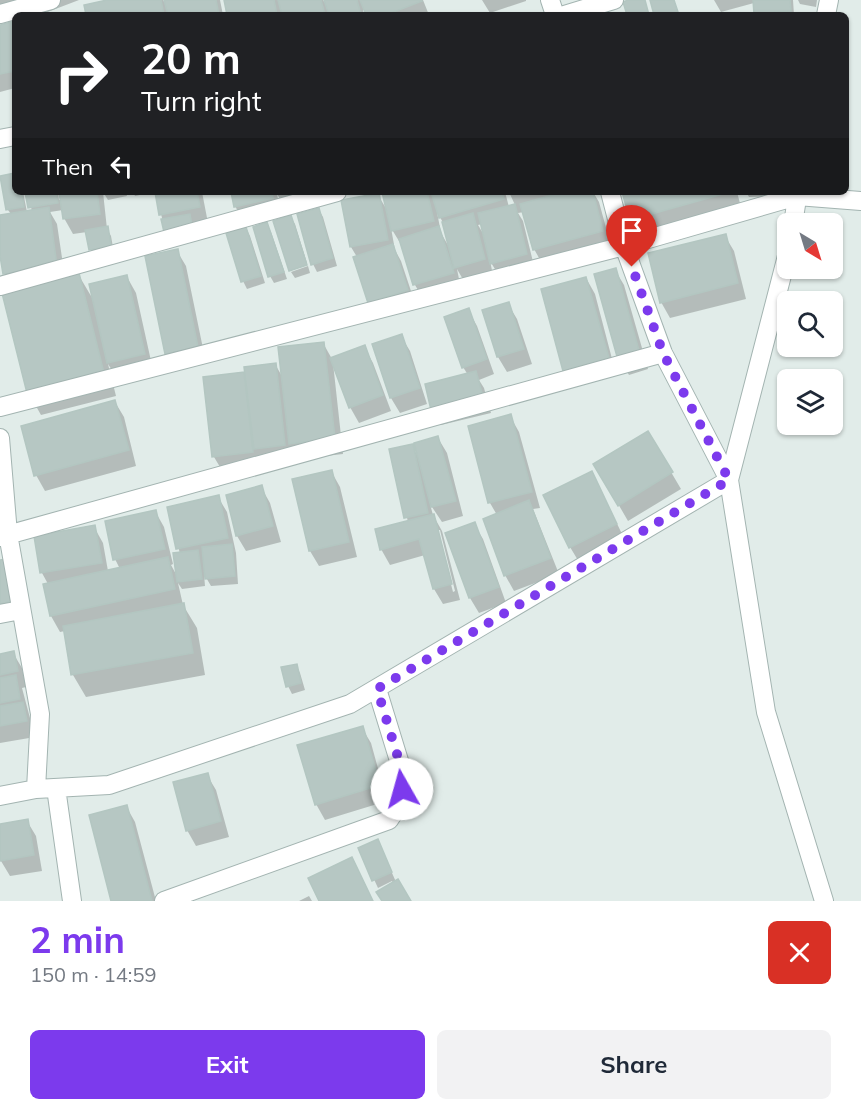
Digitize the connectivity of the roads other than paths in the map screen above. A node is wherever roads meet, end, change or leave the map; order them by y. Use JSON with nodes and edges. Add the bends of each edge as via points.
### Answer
{"nodes":[{"id":1,"x":51,"y":0,"type":"edge"},
{"id":2,"x":614,"y":0,"type":"edge"},
{"id":3,"x":574,"y":12,"type":"edge"},
{"id":4,"x":0,"y":14,"type":"edge"},
{"id":5,"x":326,"y":195,"type":"edge"},
{"id":6,"x":611,"y":195,"type":"edge"},
{"id":7,"x":795,"y":195,"type":"edge"},
{"id":8,"x":798,"y":195,"type":"edge"},
{"id":9,"x":807,"y":195,"type":"edge"},
{"id":10,"x":861,"y":201,"type":"edge"},
{"id":11,"x":795,"y":213,"type":"edge"},
{"id":12,"x":624,"y":246,"type":"junction"},
{"id":13,"x":781,"y":279,"type":"edge"},
{"id":14,"x":0,"y":286,"type":"edge"},
{"id":15,"x":663,"y":353,"type":"junction"},
{"id":16,"x":0,"y":407,"type":"edge"},
{"id":17,"x":0,"y":438,"type":"edge"},
{"id":18,"x":729,"y":480,"type":"junction"},
{"id":19,"x":4,"y":536,"type":"edge"},
{"id":20,"x":21,"y":610,"type":"junction"},
{"id":21,"x":0,"y":614,"type":"edge"},
{"id":22,"x":377,"y":689,"type":"junction"},
{"id":23,"x":56,"y":788,"type":"junction"},
{"id":24,"x":36,"y":789,"type":"junction"},
{"id":25,"x":0,"y":796,"type":"edge"},
{"id":26,"x":72,"y":901,"type":"edge"},
{"id":27,"x":164,"y":901,"type":"edge"},
{"id":28,"x":824,"y":901,"type":"edge"}],
"edges":[{"from":1,"to":4,"type":"street"},
{"from":2,"to":3,"type":"street"},
{"from":5,"to":14,"type":"street"},
{"from":6,"to":12,"type":"street"},
{"from":7,"to":12,"type":"street"},
{"from":8,"to":11,"type":"street"},
{"from":9,"to":10,"type":"street"},
{"from":12,"to":15,"type":"street"},
{"from":12,"to":16,"type":"street"},
{"from":13,"to":18,"type":"street"},
{"from":15,"to":18,"type":"street"},
{"from":15,"to":19,"type":"street"},
{"from":17,"to":19,"type":"street"},
{"from":18,"to":22,"type":"street"},
{"from":18,"to":28,"type":"street","via":[[766,711]]},
{"from":19,"to":20,"type":"street"},
{"from":20,"to":21,"type":"street"},
{"from":20,"to":24,"type":"street","via":[[40,714]]},
{"from":22,"to":23,"type":"street","via":[[350,704],[109,785]]},
{"from":22,"to":27,"type":"street","via":[[404,777],[401,802],[389,820]]},
{"from":23,"to":24,"type":"street"},
{"from":23,"to":26,"type":"street"},
{"from":24,"to":25,"type":"street"}]}
